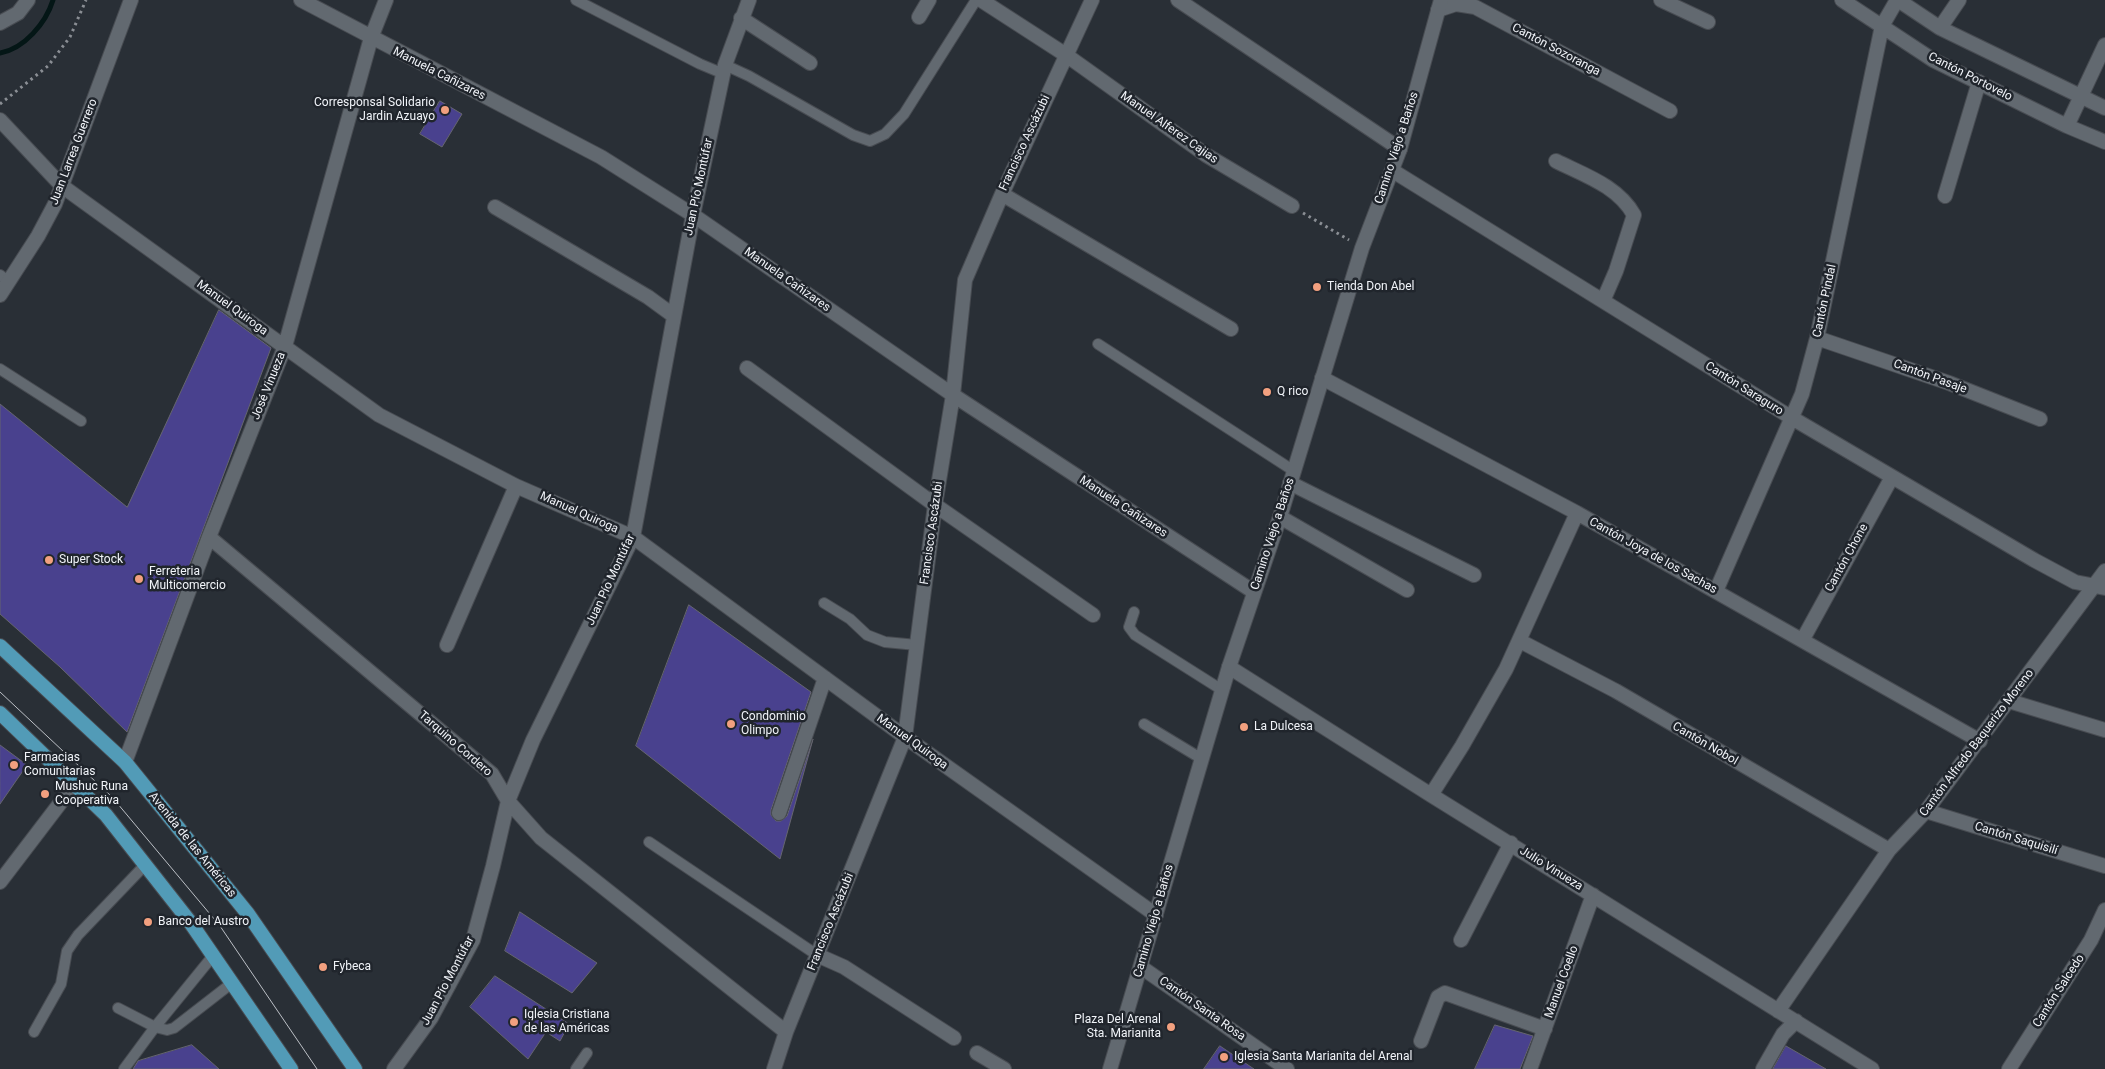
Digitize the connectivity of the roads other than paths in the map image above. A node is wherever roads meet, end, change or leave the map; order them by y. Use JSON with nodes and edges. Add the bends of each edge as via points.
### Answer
{"nodes":[{"id":1,"x":28,"y":0,"type":"edge"},
{"id":2,"x":131,"y":0,"type":"edge"},
{"id":3,"x":301,"y":0,"type":"edge"},
{"id":4,"x":386,"y":0,"type":"edge"},
{"id":5,"x":576,"y":0,"type":"edge"},
{"id":6,"x":749,"y":0,"type":"edge"},
{"id":7,"x":929,"y":0,"type":"edge"},
{"id":8,"x":976,"y":0,"type":"edge"},
{"id":9,"x":981,"y":0,"type":"edge"},
{"id":10,"x":1092,"y":0,"type":"edge"},
{"id":11,"x":1178,"y":0,"type":"edge"},
{"id":12,"x":1661,"y":0,"type":"edge"},
{"id":13,"x":1842,"y":0,"type":"edge"},
{"id":14,"x":1897,"y":0,"type":"edge"},
{"id":15,"x":1959,"y":0,"type":"edge"},
{"id":16,"x":1439,"y":5,"type":"edge"},
{"id":17,"x":920,"y":17,"type":"dead end"},
{"id":18,"x":741,"y":18,"type":"junction"},
{"id":19,"x":1708,"y":22,"type":"dead end"},
{"id":20,"x":0,"y":23,"type":"edge"},
{"id":21,"x":1882,"y":26,"type":"junction"},
{"id":22,"x":1940,"y":28,"type":"junction"},
{"id":23,"x":371,"y":38,"type":"junction"},
{"id":24,"x":2105,"y":45,"type":"edge"},
{"id":25,"x":1066,"y":55,"type":"junction"},
{"id":26,"x":810,"y":63,"type":"dead end"},
{"id":27,"x":724,"y":69,"type":"junction"},
{"id":28,"x":1979,"y":82,"type":"junction"},
{"id":29,"x":2080,"y":97,"type":"junction"},
{"id":30,"x":2105,"y":108,"type":"edge"},
{"id":31,"x":1670,"y":111,"type":"dead end"},
{"id":32,"x":0,"y":120,"type":"edge"},
{"id":33,"x":2067,"y":126,"type":"junction"},
{"id":34,"x":2105,"y":142,"type":"edge"},
{"id":35,"x":1400,"y":149,"type":"junction"},
{"id":36,"x":1556,"y":161,"type":"dead end"},
{"id":37,"x":1393,"y":171,"type":"junction"},
{"id":38,"x":62,"y":186,"type":"junction"},
{"id":39,"x":1002,"y":194,"type":"junction"},
{"id":40,"x":1945,"y":196,"type":"dead end"},
{"id":41,"x":495,"y":206,"type":"dead end"},
{"id":42,"x":1292,"y":206,"type":"road end"},
{"id":43,"x":693,"y":215,"type":"junction"},
{"id":44,"x":4,"y":278,"type":"edge"},
{"id":45,"x":0,"y":295,"type":"edge"},
{"id":46,"x":1603,"y":301,"type":"junction"},
{"id":47,"x":674,"y":316,"type":"junction"},
{"id":48,"x":1231,"y":329,"type":"dead end"},
{"id":49,"x":1817,"y":338,"type":"junction"},
{"id":50,"x":1098,"y":344,"type":"dead end"},
{"id":51,"x":285,"y":346,"type":"junction"},
{"id":52,"x":747,"y":368,"type":"dead end"},
{"id":53,"x":0,"y":369,"type":"edge"},
{"id":54,"x":1322,"y":378,"type":"junction"},
{"id":55,"x":953,"y":395,"type":"junction"},
{"id":56,"x":1792,"y":418,"type":"junction"},
{"id":57,"x":2040,"y":420,"type":"dead end"},
{"id":58,"x":81,"y":421,"type":"dead end"},
{"id":59,"x":1292,"y":477,"type":"junction"},
{"id":60,"x":1892,"y":478,"type":"junction"},
{"id":61,"x":516,"y":486,"type":"junction"},
{"id":62,"x":934,"y":505,"type":"junction"},
{"id":63,"x":1577,"y":513,"type":"junction"},
{"id":64,"x":1280,"y":517,"type":"junction"},
{"id":65,"x":209,"y":537,"type":"junction"},
{"id":66,"x":633,"y":537,"type":"junction"},
{"id":67,"x":2105,"y":571,"type":"edge"},
{"id":68,"x":1474,"y":575,"type":"dead end"},
{"id":69,"x":2101,"y":586,"type":"edge"},
{"id":70,"x":1407,"y":590,"type":"dead end"},
{"id":71,"x":1716,"y":591,"type":"junction"},
{"id":72,"x":1254,"y":592,"type":"junction"},
{"id":73,"x":824,"y":603,"type":"dead end"},
{"id":74,"x":1134,"y":612,"type":"dead end"},
{"id":75,"x":1093,"y":615,"type":"dead end"},
{"id":76,"x":1803,"y":639,"type":"junction"},
{"id":77,"x":1520,"y":641,"type":"junction"},
{"id":78,"x":447,"y":645,"type":"dead end"},
{"id":79,"x":917,"y":645,"type":"junction"},
{"id":80,"x":0,"y":646,"type":"edge"},
{"id":81,"x":1229,"y":667,"type":"junction"},
{"id":82,"x":825,"y":678,"type":"junction"},
{"id":83,"x":1222,"y":690,"type":"junction"},
{"id":84,"x":2009,"y":702,"type":"junction"},
{"id":85,"x":0,"y":713,"type":"edge"},
{"id":86,"x":1144,"y":724,"type":"dead end"},
{"id":87,"x":2105,"y":730,"type":"edge"},
{"id":88,"x":905,"y":737,"type":"junction"},
{"id":89,"x":1980,"y":741,"type":"junction"},
{"id":90,"x":1202,"y":759,"type":"junction"},
{"id":91,"x":124,"y":762,"type":"junction"},
{"id":92,"x":74,"y":785,"type":"junction"},
{"id":93,"x":1431,"y":796,"type":"junction"},
{"id":94,"x":508,"y":801,"type":"junction"},
{"id":95,"x":1926,"y":811,"type":"junction"},
{"id":96,"x":779,"y":812,"type":"dead end"},
{"id":97,"x":649,"y":842,"type":"dead end"},
{"id":98,"x":1511,"y":843,"type":"junction"},
{"id":99,"x":1889,"y":850,"type":"junction"},
{"id":100,"x":145,"y":865,"type":"junction"},
{"id":101,"x":2105,"y":866,"type":"edge"},
{"id":102,"x":0,"y":882,"type":"edge"},
{"id":103,"x":1593,"y":896,"type":"junction"},
{"id":104,"x":2105,"y":910,"type":"edge"},
{"id":105,"x":1156,"y":915,"type":"junction"},
{"id":106,"x":1461,"y":940,"type":"dead end"},
{"id":107,"x":817,"y":956,"type":"junction"},
{"id":108,"x":212,"y":957,"type":"junction"},
{"id":109,"x":1141,"y":967,"type":"junction"},
{"id":110,"x":232,"y":983,"type":"junction"},
{"id":111,"x":118,"y":1008,"type":"dead end"},
{"id":112,"x":1778,"y":1011,"type":"junction"},
{"id":113,"x":1796,"y":1021,"type":"junction"},
{"id":114,"x":155,"y":1027,"type":"junction"},
{"id":115,"x":1545,"y":1029,"type":"junction"},
{"id":116,"x":34,"y":1032,"type":"dead end"},
{"id":117,"x":786,"y":1032,"type":"junction"},
{"id":118,"x":954,"y":1038,"type":"dead end"},
{"id":119,"x":1421,"y":1041,"type":"dead end"},
{"id":120,"x":587,"y":1053,"type":"dead end"},
{"id":121,"x":977,"y":1053,"type":"dead end"},
{"id":122,"x":1534,"y":1067,"type":"edge"},
{"id":123,"x":124,"y":1069,"type":"edge"},
{"id":124,"x":291,"y":1069,"type":"edge"},
{"id":125,"x":355,"y":1069,"type":"edge"},
{"id":126,"x":394,"y":1069,"type":"edge"},
{"id":127,"x":576,"y":1069,"type":"edge"},
{"id":128,"x":774,"y":1069,"type":"edge"},
{"id":129,"x":1004,"y":1069,"type":"edge"},
{"id":130,"x":1110,"y":1069,"type":"edge"},
{"id":131,"x":1287,"y":1069,"type":"edge"},
{"id":132,"x":1763,"y":1069,"type":"edge"},
{"id":133,"x":1872,"y":1069,"type":"edge"},
{"id":134,"x":2009,"y":1069,"type":"edge"}],
"edges":[{"from":1,"to":20,"type":"street","via":[[18,13]]},
{"from":2,"to":38,"type":"street","name":"Juan Larrea Guerrero"},
{"from":3,"to":23,"type":"street","name":"Manuela Cañizares"},
{"from":4,"to":23,"type":"street","name":"José Vinueza"},
{"from":5,"to":27,"type":"lane","via":[[700,64]]},
{"from":6,"to":18,"type":"street","name":"Juan Pío Montúfar"},
{"from":7,"to":17,"type":"street"},
{"from":8,"to":27,"type":"lane","via":[[904,114],[885,134],[870,141],[853,135],[749,76]]},
{"from":9,"to":25,"type":"street","name":"Manuel Alferez Cajias"},
{"from":10,"to":25,"type":"street","name":"Francisco Ascázubi"},
{"from":11,"to":35,"type":"street"},
{"from":12,"to":19,"type":"street"},
{"from":13,"to":21,"type":"street","name":"Cantón Portovelo"},
{"from":14,"to":21,"type":"street","name":"Cantón Pindal"},
{"from":14,"to":22,"type":"street"},
{"from":15,"to":22,"type":"street"},
{"from":16,"to":31,"type":"street","name":"Cantón Sozoranga","via":[[1475,7]]},
{"from":16,"to":35,"type":"street","name":"Camino Viejo a Baños"},
{"from":18,"to":26,"type":"street"},
{"from":18,"to":27,"type":"street","name":"Juan Pío Montúfar"},
{"from":21,"to":28,"type":"street","name":"Cantón Portovelo","via":[[1933,60]]},
{"from":21,"to":49,"type":"street","name":"Cantón Pindal"},
{"from":22,"to":29,"type":"street"},
{"from":23,"to":43,"type":"street","name":"Manuela Cañizares","via":[[601,157]]},
{"from":23,"to":51,"type":"street","name":"José Vinueza"},
{"from":24,"to":29,"type":"street"},
{"from":25,"to":39,"type":"street","name":"Francisco Ascázubi"},
{"from":25,"to":42,"type":"street","name":"Manuel Alferez Cajias","via":[[1206,155]]},
{"from":27,"to":43,"type":"street","name":"Juan Pío Montúfar"},
{"from":28,"to":33,"type":"street","name":"Cantón Portovelo"},
{"from":28,"to":40,"type":"street"},
{"from":29,"to":30,"type":"street"},
{"from":29,"to":33,"type":"street"},
{"from":32,"to":38,"type":"street","name":"Manuel Quiroga"},
{"from":33,"to":34,"type":"street","name":"Cantón Portovelo"},
{"from":35,"to":37,"type":"street","name":"Camino Viejo a Baños"},
{"from":36,"to":46,"type":"street","via":[[1614,190],[1628,203],[1634,215]]},
{"from":37,"to":46,"type":"street","name":"Cantón Saraguro"},
{"from":37,"to":54,"type":"street","name":"Camino Viejo a Baños","via":[[1362,248]]},
{"from":38,"to":44,"type":"street","name":"Juan Larrea Guerrero","via":[[38,236]]},
{"from":38,"to":51,"type":"street","name":"Manuel Quiroga"},
{"from":39,"to":48,"type":"street"},
{"from":39,"to":55,"type":"street","name":"Francisco Ascázubi","via":[[965,280]]},
{"from":41,"to":47,"type":"street","via":[[648,297]]},
{"from":43,"to":47,"type":"street","name":"Juan Pío Montúfar"},
{"from":43,"to":55,"type":"street","name":"Manuela Cañizares"},
{"from":44,"to":45,"type":"street","name":"Juan Larrea Guerrero"},
{"from":46,"to":56,"type":"street","name":"Cantón Saraguro"},
{"from":47,"to":66,"type":"street","name":"Juan Pío Montúfar"},
{"from":49,"to":56,"type":"street","name":"Cantón Pindal"},
{"from":49,"to":57,"type":"street","name":"Cantón Pasaje","via":[[1950,383]]},
{"from":50,"to":59,"type":"lane"},
{"from":51,"to":61,"type":"street","name":"Manuel Quiroga","via":[[380,415]]},
{"from":51,"to":65,"type":"street","name":"José Vinueza"},
{"from":52,"to":62,"type":"street"},
{"from":53,"to":58,"type":"lane"},
{"from":54,"to":59,"type":"street","name":"Camino Viejo a Baños"},
{"from":54,"to":63,"type":"street","name":"Cantón Joya de los Sachas"},
{"from":55,"to":62,"type":"street","name":"Francisco Ascázubi"},
{"from":55,"to":72,"type":"street","name":"Manuela Cañizares"},
{"from":56,"to":60,"type":"street","name":"Cantón Saraguro"},
{"from":56,"to":71,"type":"street","name":"Cantón Pindal"},
{"from":59,"to":64,"type":"street","name":"Camino Viejo a Baños"},
{"from":59,"to":68,"type":"street"},
{"from":60,"to":69,"type":"street","name":"Cantón Saraguro","via":[[2067,578],[2085,585]]},
{"from":60,"to":76,"type":"street","name":"Cantón Chone"},
{"from":61,"to":66,"type":"street","name":"Manuel Quiroga"},
{"from":61,"to":78,"type":"street"},
{"from":62,"to":75,"type":"street"},
{"from":62,"to":79,"type":"street","name":"Francisco Ascázubi"},
{"from":63,"to":71,"type":"street","name":"Cantón Joya de los Sachas"},
{"from":63,"to":77,"type":"street"},
{"from":64,"to":70,"type":"street"},
{"from":64,"to":72,"type":"street","name":"Camino Viejo a Baños"},
{"from":65,"to":91,"type":"street","name":"José Vinueza"},
{"from":65,"to":94,"type":"street","name":"Tarquino Cordero","via":[[492,774]]},
{"from":66,"to":82,"type":"street","name":"Manuel Quiroga"},
{"from":66,"to":94,"type":"street","name":"Juan Pío Montúfar","via":[[531,746]]},
{"from":67,"to":69,"type":"street","name":"Cantón Alfredo Baquerizo Moreno"},
{"from":69,"to":84,"type":"street","name":"Cantón Alfredo Baquerizo Moreno"},
{"from":71,"to":76,"type":"street","name":"Cantón Joya de los Sachas"},
{"from":72,"to":81,"type":"street","name":"Camino Viejo a Baños"},
{"from":73,"to":79,"type":"lane","via":[[850,619],[867,635],[885,642]]},
{"from":74,"to":83,"type":"lane","via":[[1129,626],[1136,635]]},
{"from":76,"to":89,"type":"street","name":"Cantón Joya de los Sachas"},
{"from":77,"to":93,"type":"street","via":[[1481,714]]},
{"from":77,"to":99,"type":"street","name":"Cantón Nobol","via":[[1616,691]]},
{"from":79,"to":88,"type":"street","name":"Francisco Ascázubi"},
{"from":80,"to":91,"type":"main road","name":"Avenida de las Américas"},
{"from":81,"to":83,"type":"street","name":"Camino Viejo a Baños"},
{"from":81,"to":93,"type":"street","name":"Julio Vinueza"},
{"from":82,"to":88,"type":"street","name":"Manuel Quiroga"},
{"from":82,"to":96,"type":"street"},
{"from":83,"to":90,"type":"street","name":"Camino Viejo a Baños"},
{"from":84,"to":87,"type":"street"},
{"from":84,"to":89,"type":"street","name":"Cantón Alfredo Baquerizo Moreno"},
{"from":85,"to":92,"type":"main road"},
{"from":86,"to":90,"type":"lane"},
{"from":88,"to":105,"type":"street","name":"Manuel Quiroga"},
{"from":88,"to":107,"type":"street","name":"Francisco Ascázubi"},
{"from":89,"to":95,"type":"street","name":"Cantón Alfredo Baquerizo Moreno"},
{"from":90,"to":105,"type":"street","name":"Camino Viejo a Baños"},
{"from":91,"to":125,"type":"main road","name":"Avenida de las Américas","via":[[248,914]]},
{"from":92,"to":100,"type":"main road","via":[[106,816]]},
{"from":92,"to":102,"type":"street"},
{"from":93,"to":98,"type":"street","name":"Julio Vinueza"},
{"from":94,"to":117,"type":"street","name":"Tarquino Cordero","via":[[541,838]]},
{"from":94,"to":126,"type":"street","name":"Juan Pío Montúfar","via":[[494,866],[472,940],[431,1018]]},
{"from":95,"to":99,"type":"street","name":"Cantón Alfredo Baquerizo Moreno"},
{"from":95,"to":101,"type":"street","name":"Cantón Saquisilí"},
{"from":97,"to":107,"type":"lane"},
{"from":98,"to":103,"type":"street","name":"Julio Vinueza"},
{"from":98,"to":106,"type":"street"},
{"from":99,"to":112,"type":"street","name":"Cantón Alfredo Baquerizo Moreno"},
{"from":100,"to":108,"type":"main road","via":[[190,922]]},
{"from":100,"to":116,"type":"lane","via":[[78,935],[68,951],[61,984]]},
{"from":103,"to":112,"type":"street","name":"Julio Vinueza"},
{"from":103,"to":115,"type":"street","name":"Manuel Coello"},
{"from":104,"to":134,"type":"street","name":"Cantón Salcedo","via":[[2091,940]]},
{"from":105,"to":109,"type":"street","name":"Camino Viejo a Baños"},
{"from":107,"to":117,"type":"street","name":"Francisco Ascázubi"},
{"from":107,"to":118,"type":"street","via":[[844,967]]},
{"from":108,"to":110,"type":"main road"},
{"from":108,"to":114,"type":"lane"},
{"from":109,"to":130,"type":"street","name":"Camino Viejo a Baños"},
{"from":109,"to":131,"type":"street","name":"Cantón Santa Rosa"},
{"from":110,"to":114,"type":"lane","via":[[174,1028]]},
{"from":110,"to":124,"type":"main road"},
{"from":111,"to":114,"type":"lane"},
{"from":112,"to":113,"type":"street","name":"Julio Vinueza"},
{"from":113,"to":132,"type":"street","via":[[1784,1034]]},
{"from":113,"to":133,"type":"street","name":"Julio Vinueza"},
{"from":114,"to":123,"type":"lane"},
{"from":115,"to":119,"type":"street","via":[[1445,993],[1438,997]]},
{"from":115,"to":122,"type":"street","name":"Manuel Coello"},
{"from":117,"to":128,"type":"street","name":"Francisco Ascázubi"},
{"from":120,"to":127,"type":"lane"},
{"from":121,"to":129,"type":"street"}]}
